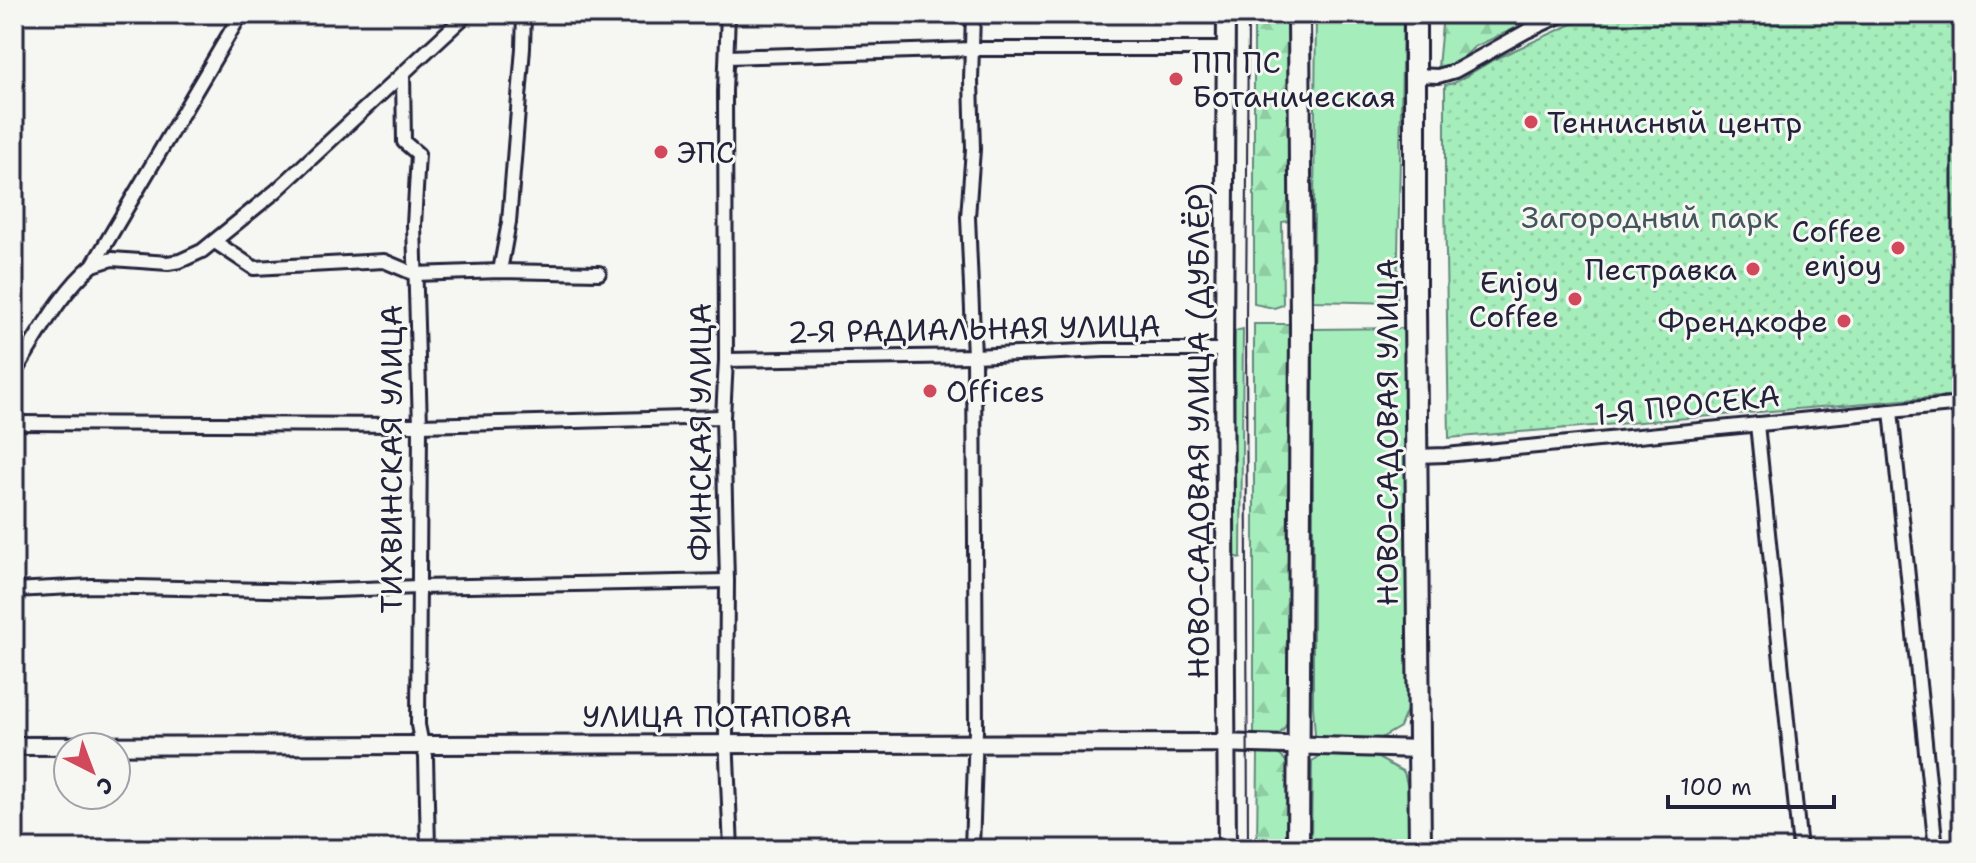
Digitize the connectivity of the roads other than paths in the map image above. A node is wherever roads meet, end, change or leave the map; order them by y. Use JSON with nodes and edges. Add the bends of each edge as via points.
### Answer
{"nodes":[{"id":1,"x":241,"y":14,"type":"edge"},
{"id":2,"x":524,"y":14,"type":"edge"},
{"id":3,"x":728,"y":14,"type":"edge"},
{"id":4,"x":973,"y":14,"type":"edge"},
{"id":5,"x":1226,"y":14,"type":"edge"},
{"id":6,"x":1299,"y":14,"type":"edge"},
{"id":7,"x":1415,"y":14,"type":"edge"},
{"id":8,"x":1564,"y":14,"type":"edge"},
{"id":9,"x":463,"y":15,"type":"edge"},
{"id":10,"x":973,"y":49,"type":"junction"},
{"id":11,"x":1226,"y":49,"type":"junction"},
{"id":12,"x":727,"y":57,"type":"junction"},
{"id":13,"x":403,"y":74,"type":"junction"},
{"id":14,"x":1415,"y":75,"type":"junction"},
{"id":15,"x":215,"y":242,"type":"junction"},
{"id":16,"x":93,"y":265,"type":"junction"},
{"id":17,"x":500,"y":271,"type":"junction"},
{"id":18,"x":599,"y":273,"type":"dead end"},
{"id":19,"x":415,"y":274,"type":"junction"},
{"id":20,"x":1224,"y":350,"type":"junction"},
{"id":21,"x":974,"y":356,"type":"junction"},
{"id":22,"x":726,"y":360,"type":"junction"},
{"id":23,"x":14,"y":373,"type":"edge"},
{"id":24,"x":1962,"y":404,"type":"edge"},
{"id":25,"x":1891,"y":411,"type":"junction"},
{"id":26,"x":723,"y":417,"type":"junction"},
{"id":27,"x":14,"y":423,"type":"edge"},
{"id":28,"x":1757,"y":424,"type":"junction"},
{"id":29,"x":420,"y":425,"type":"junction"},
{"id":30,"x":1416,"y":456,"type":"junction"},
{"id":31,"x":727,"y":581,"type":"junction"},
{"id":32,"x":419,"y":587,"type":"junction"},
{"id":33,"x":14,"y":590,"type":"edge"},
{"id":34,"x":975,"y":743,"type":"junction"},
{"id":35,"x":1226,"y":743,"type":"junction"},
{"id":36,"x":727,"y":744,"type":"junction"},
{"id":37,"x":422,"y":745,"type":"junction"},
{"id":38,"x":1300,"y":745,"type":"junction"},
{"id":39,"x":14,"y":746,"type":"edge"},
{"id":40,"x":1420,"y":749,"type":"junction"},
{"id":41,"x":428,"y":849,"type":"edge"},
{"id":42,"x":731,"y":849,"type":"edge"},
{"id":43,"x":972,"y":849,"type":"edge"},
{"id":44,"x":1227,"y":849,"type":"edge"},
{"id":45,"x":1298,"y":849,"type":"edge"},
{"id":46,"x":1420,"y":849,"type":"edge"},
{"id":47,"x":1800,"y":849,"type":"edge"},
{"id":48,"x":1936,"y":849,"type":"edge"}],
"edges":[{"from":1,"to":16,"type":"street"},
{"from":2,"to":17,"type":"street","via":[[509,222]]},
{"from":3,"to":12,"type":"street","name":"ФИНСКАЯ УЛИЦА"},
{"from":4,"to":10,"type":"street"},
{"from":5,"to":11,"type":"street","name":"НОВО-САДОВАЯ УЛИЦА (ДУБЛЁР)"},
{"from":6,"to":38,"type":"main road"},
{"from":7,"to":14,"type":"main road","name":"НОВО-САДОВАЯ УЛИЦА"},
{"from":8,"to":14,"type":"street","via":[[1455,71]]},
{"from":9,"to":13,"type":"street"},
{"from":10,"to":11,"type":"street"},
{"from":10,"to":12,"type":"street"},
{"from":10,"to":21,"type":"street","via":[[968,217]]},
{"from":11,"to":20,"type":"street","name":"НОВО-САДОВАЯ УЛИЦА (ДУБЛЁР)"},
{"from":12,"to":22,"type":"street","name":"ФИНСКАЯ УЛИЦА"},
{"from":13,"to":15,"type":"street"},
{"from":13,"to":19,"type":"street","name":"ТИХВИНСКАЯ УЛИЦА","via":[[404,142],[418,154]]},
{"from":14,"to":30,"type":"main road","name":"НОВО-САДОВАЯ УЛИЦА"},
{"from":15,"to":16,"type":"street","via":[[180,261],[112,259]]},
{"from":15,"to":19,"type":"street","via":[[254,268],[384,261]]},
{"from":16,"to":23,"type":"street","via":[[63,298]]},
{"from":17,"to":18,"type":"street"},
{"from":17,"to":19,"type":"street"},
{"from":19,"to":29,"type":"street","name":"ТИХВИНСКАЯ УЛИЦА"},
{"from":20,"to":21,"type":"street","name":"2-Я РАДИАЛЬНАЯ УЛИЦА"},
{"from":20,"to":35,"type":"street","name":"НОВО-САДОВАЯ УЛИЦА (ДУБЛЁР)"},
{"from":21,"to":22,"type":"street","name":"2-Я РАДИАЛЬНАЯ УЛИЦА"},
{"from":21,"to":34,"type":"street"},
{"from":22,"to":26,"type":"street","name":"ФИНСКАЯ УЛИЦА"},
{"from":24,"to":25,"type":"street","name":"1-Я ПРОСЕКА"},
{"from":25,"to":28,"type":"street","name":"1-Я ПРОСЕКА"},
{"from":25,"to":48,"type":"street"},
{"from":26,"to":29,"type":"street"},
{"from":26,"to":31,"type":"street","name":"ФИНСКАЯ УЛИЦА"},
{"from":27,"to":29,"type":"street"},
{"from":28,"to":30,"type":"street","name":"1-Я ПРОСЕКА"},
{"from":28,"to":47,"type":"street"},
{"from":29,"to":32,"type":"street","name":"ТИХВИНСКАЯ УЛИЦА"},
{"from":30,"to":40,"type":"main road","name":"НОВО-САДОВАЯ УЛИЦА"},
{"from":31,"to":32,"type":"street"},
{"from":31,"to":36,"type":"street","name":"ФИНСКАЯ УЛИЦА"},
{"from":32,"to":33,"type":"street"},
{"from":32,"to":37,"type":"street","name":"ТИХВИНСКАЯ УЛИЦА"},
{"from":34,"to":35,"type":"street","name":"УЛИЦА ПОТАПОВА"},
{"from":34,"to":36,"type":"street","name":"УЛИЦА ПОТАПОВА"},
{"from":34,"to":43,"type":"street"},
{"from":35,"to":38,"type":"street","name":"УЛИЦА ПОТАПОВА"},
{"from":35,"to":44,"type":"street","name":"НОВО-САДОВАЯ УЛИЦА (ДУБЛЁР)"},
{"from":36,"to":37,"type":"street","name":"УЛИЦА ПОТАПОВА"},
{"from":36,"to":42,"type":"street","name":"ФИНСКАЯ УЛИЦА"},
{"from":37,"to":39,"type":"street","name":"УЛИЦА ПОТАПОВА"},
{"from":37,"to":41,"type":"street","name":"ТИХВИНСКАЯ УЛИЦА"},
{"from":38,"to":40,"type":"street","name":"УЛИЦА ПОТАПОВА"},
{"from":38,"to":45,"type":"main road"},
{"from":40,"to":46,"type":"main road","name":"НОВО-САДОВАЯ УЛИЦА"}]}
